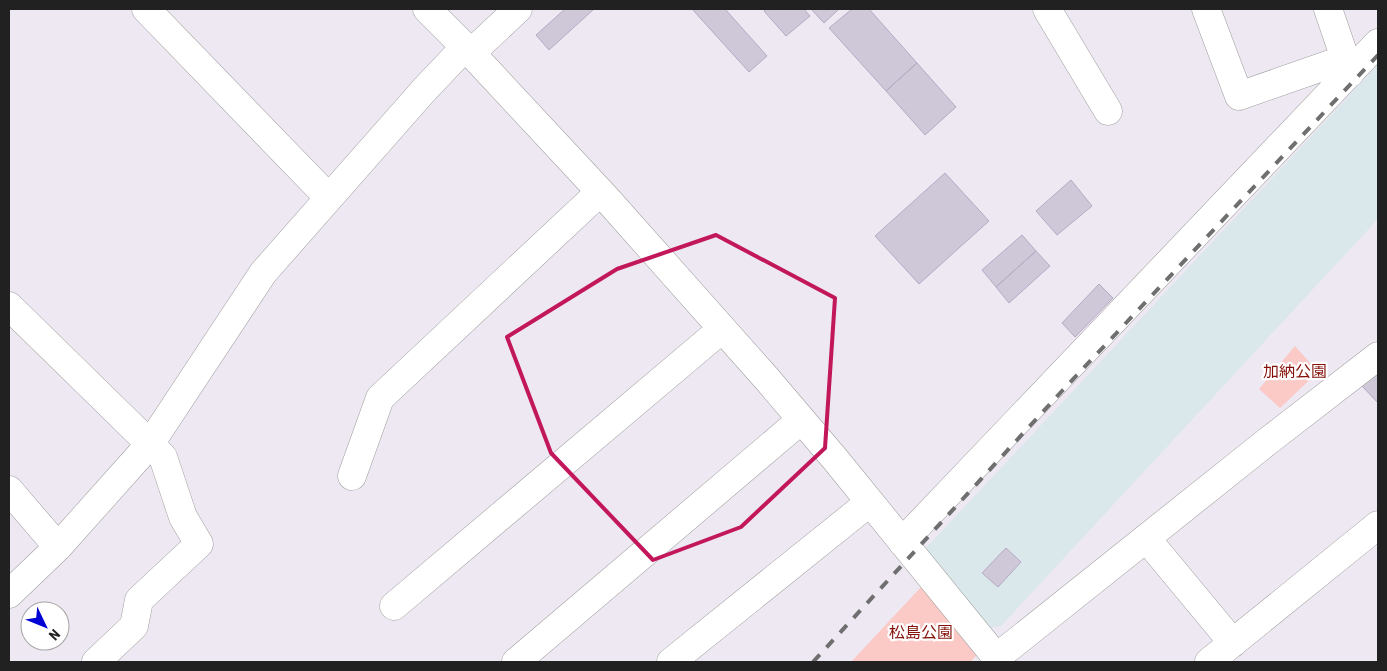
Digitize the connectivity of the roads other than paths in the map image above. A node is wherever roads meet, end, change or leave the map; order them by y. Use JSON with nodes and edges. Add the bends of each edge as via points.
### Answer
{"nodes":[{"id":1,"x":146,"y":9,"type":"edge"},
{"id":2,"x":427,"y":9,"type":"edge"},
{"id":3,"x":518,"y":9,"type":"edge"},
{"id":4,"x":1047,"y":9,"type":"edge"},
{"id":5,"x":1206,"y":9,"type":"edge"},
{"id":6,"x":1328,"y":9,"type":"edge"},
{"id":7,"x":1378,"y":43,"type":"edge"},
{"id":8,"x":468,"y":50,"type":"junction"},
{"id":9,"x":1347,"y":66,"type":"junction"},
{"id":10,"x":1108,"y":111,"type":"dead end"},
{"id":11,"x":600,"y":192,"type":"junction"},
{"id":12,"x":330,"y":198,"type":"junction"},
{"id":13,"x":9,"y":306,"type":"edge"},
{"id":14,"x":722,"y":329,"type":"junction"},
{"id":15,"x":1377,"y":359,"type":"edge"},
{"id":16,"x":801,"y":420,"type":"junction"},
{"id":17,"x":150,"y":444,"type":"junction"},
{"id":18,"x":352,"y":476,"type":"dead end"},
{"id":19,"x":9,"y":490,"type":"edge"},
{"id":20,"x":870,"y":502,"type":"junction"},
{"id":21,"x":1378,"y":525,"type":"edge"},
{"id":22,"x":1146,"y":538,"type":"junction"},
{"id":23,"x":902,"y":542,"type":"junction"},
{"id":24,"x":58,"y":547,"type":"junction"},
{"id":25,"x":9,"y":594,"type":"edge"},
{"id":26,"x":394,"y":606,"type":"dead end"},
{"id":27,"x":1233,"y":643,"type":"junction"},
{"id":28,"x":998,"y":660,"type":"edge"},
{"id":29,"x":96,"y":662,"type":"edge"},
{"id":30,"x":516,"y":662,"type":"edge"},
{"id":31,"x":671,"y":662,"type":"edge"},
{"id":32,"x":1209,"y":662,"type":"edge"}],
"edges":[{"from":1,"to":12,"type":"street"},
{"from":2,"to":8,"type":"street"},
{"from":3,"to":8,"type":"street"},
{"from":4,"to":10,"type":"street"},
{"from":5,"to":9,"type":"street","via":[[1240,96]]},
{"from":6,"to":9,"type":"street"},
{"from":7,"to":9,"type":"street"},
{"from":8,"to":11,"type":"street"},
{"from":8,"to":12,"type":"street","via":[[425,88]]},
{"from":9,"to":23,"type":"street"},
{"from":11,"to":14,"type":"street"},
{"from":11,"to":18,"type":"street","via":[[380,398]]},
{"from":12,"to":17,"type":"street","via":[[263,273]]},
{"from":13,"to":17,"type":"street"},
{"from":14,"to":16,"type":"street"},
{"from":14,"to":26,"type":"street"},
{"from":15,"to":22,"type":"street"},
{"from":16,"to":20,"type":"street"},
{"from":16,"to":30,"type":"street"},
{"from":17,"to":24,"type":"street"},
{"from":17,"to":29,"type":"street","via":[[164,457],[183,517],[199,544],[139,600],[134,626]]},
{"from":19,"to":24,"type":"street"},
{"from":20,"to":23,"type":"street"},
{"from":20,"to":31,"type":"street"},
{"from":21,"to":27,"type":"street"},
{"from":22,"to":27,"type":"street"},
{"from":22,"to":28,"type":"street"},
{"from":23,"to":28,"type":"street"},
{"from":24,"to":25,"type":"street"},
{"from":27,"to":32,"type":"street"}]}
